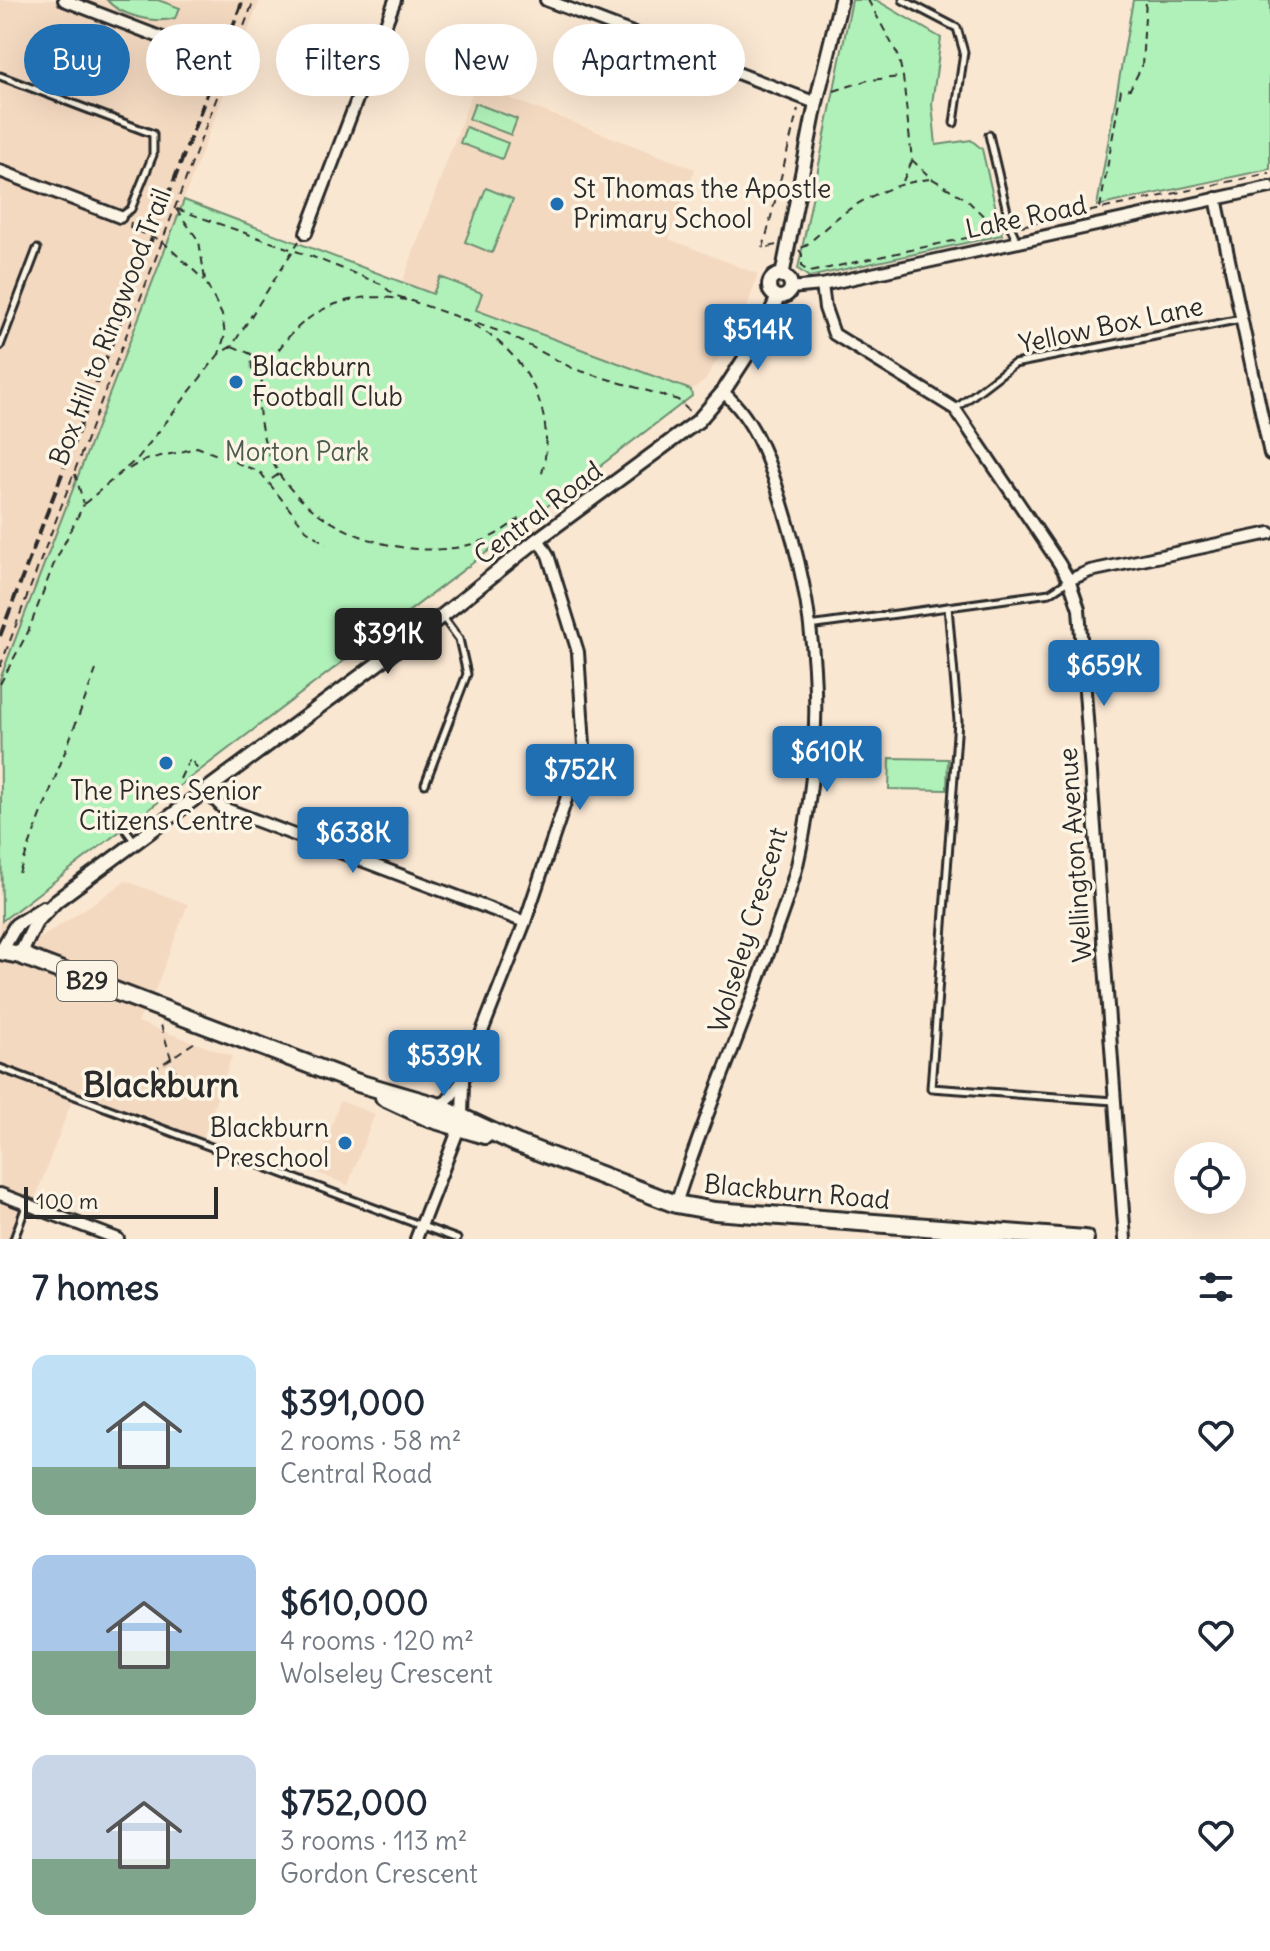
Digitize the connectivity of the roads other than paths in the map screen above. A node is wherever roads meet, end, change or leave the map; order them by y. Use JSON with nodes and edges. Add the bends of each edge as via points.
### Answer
{"nodes":[{"id":1,"x":64,"y":0,"type":"edge"},
{"id":2,"x":395,"y":0,"type":"edge"},
{"id":3,"x":546,"y":0,"type":"edge"},
{"id":4,"x":841,"y":0,"type":"edge"},
{"id":5,"x":903,"y":0,"type":"edge"},
{"id":6,"x":86,"y":4,"type":"edge"},
{"id":7,"x":146,"y":31,"type":"edge"},
{"id":8,"x":0,"y":76,"type":"edge"},
{"id":9,"x":816,"y":103,"type":"junction"},
{"id":10,"x":954,"y":123,"type":"dead end"},
{"id":11,"x":989,"y":135,"type":"dead end"},
{"id":12,"x":0,"y":171,"type":"edge"},
{"id":13,"x":1270,"y":187,"type":"edge"},
{"id":14,"x":1216,"y":198,"type":"junction"},
{"id":15,"x":120,"y":217,"type":"joint"},
{"id":16,"x":306,"y":233,"type":"road end"},
{"id":17,"x":1017,"y":241,"type":"junction"},
{"id":18,"x":37,"y":249,"type":"dead end"},
{"id":19,"x":782,"y":276,"type":"junction"},
{"id":20,"x":822,"y":285,"type":"junction"},
{"id":21,"x":790,"y":288,"type":"junction"},
{"id":22,"x":778,"y":297,"type":"junction"},
{"id":23,"x":1242,"y":319,"type":"junction"},
{"id":24,"x":0,"y":346,"type":"edge"},
{"id":25,"x":723,"y":392,"type":"junction"},
{"id":26,"x":955,"y":409,"type":"junction"},
{"id":27,"x":1270,"y":454,"type":"edge"},
{"id":28,"x":1270,"y":533,"type":"edge"},
{"id":29,"x":538,"y":539,"type":"junction"},
{"id":30,"x":1069,"y":580,"type":"junction"},
{"id":31,"x":948,"y":607,"type":"junction"},
{"id":32,"x":442,"y":616,"type":"junction"},
{"id":33,"x":809,"y":626,"type":"junction"},
{"id":34,"x":425,"y":784,"type":"dead end"},
{"id":35,"x":206,"y":791,"type":"junction"},
{"id":36,"x":124,"y":827,"type":"dead end"},
{"id":37,"x":135,"y":843,"type":"junction"},
{"id":38,"x":525,"y":922,"type":"junction"},
{"id":39,"x":6,"y":949,"type":"edge"},
{"id":40,"x":0,"y":1068,"type":"edge"},
{"id":41,"x":463,"y":1080,"type":"junction"},
{"id":42,"x":358,"y":1083,"type":"junction"},
{"id":43,"x":1115,"y":1101,"type":"junction"},
{"id":44,"x":437,"y":1106,"type":"junction"},
{"id":45,"x":461,"y":1119,"type":"junction"},
{"id":46,"x":0,"y":1194,"type":"edge"},
{"id":47,"x":676,"y":1204,"type":"junction"},
{"id":48,"x":27,"y":1205,"type":"junction"},
{"id":49,"x":421,"y":1226,"type":"junction"},
{"id":50,"x":14,"y":1239,"type":"edge"},
{"id":51,"x":118,"y":1239,"type":"edge"},
{"id":52,"x":416,"y":1239,"type":"edge"},
{"id":53,"x":457,"y":1239,"type":"edge"},
{"id":54,"x":1085,"y":1239,"type":"edge"},
{"id":55,"x":1125,"y":1239,"type":"edge"}],
"edges":[{"from":1,"to":6,"type":"street"},
{"from":2,"to":16,"type":"street"},
{"from":3,"to":9,"type":"street"},
{"from":4,"to":9,"type":"street"},
{"from":5,"to":10,"type":"lane","via":[[957,28],[964,52]]},
{"from":6,"to":7,"type":"street"},
{"from":8,"to":15,"type":"lane","via":[[153,134],[153,155],[131,209]]},
{"from":9,"to":19,"type":"street"},
{"from":11,"to":17,"type":"lane"},
{"from":12,"to":15,"type":"street"},
{"from":13,"to":14,"type":"street","name":"Lake Road"},
{"from":14,"to":17,"type":"street","name":"Lake Road"},
{"from":14,"to":23,"type":"street"},
{"from":17,"to":20,"type":"street","name":"Lake Road"},
{"from":18,"to":24,"type":"lane"},
{"from":19,"to":21,"type":"street"},
{"from":19,"to":22,"type":"street","via":[[770,282]]},
{"from":20,"to":21,"type":"street","name":"Lake Road"},
{"from":20,"to":26,"type":"street","name":"Wellington Avenue","via":[[834,334]]},
{"from":21,"to":22,"type":"street"},
{"from":22,"to":25,"type":"street","name":"Central Road"},
{"from":23,"to":26,"type":"lane","name":"Yellow Box Lane","via":[[1014,364]]},
{"from":23,"to":27,"type":"street"},
{"from":25,"to":29,"type":"street","name":"Central Road","via":[[698,421]]},
{"from":25,"to":33,"type":"street","name":"Wolseley Crescent","via":[[749,418],[773,473],[798,556]]},
{"from":26,"to":30,"type":"street","name":"Wellington Avenue"},
{"from":28,"to":30,"type":"street"},
{"from":29,"to":32,"type":"street","name":"Central Road"},
{"from":29,"to":38,"type":"street","via":[[548,555],[578,652],[584,746]]},
{"from":30,"to":31,"type":"lane","via":[[1050,593]]},
{"from":30,"to":43,"type":"street","name":"Wellington Avenue","via":[[1079,609]]},
{"from":31,"to":33,"type":"lane"},
{"from":31,"to":43,"type":"lane","via":[[958,721],[931,1088]]},
{"from":32,"to":34,"type":"lane","via":[[459,639],[467,674]]},
{"from":32,"to":35,"type":"street","name":"Central Road"},
{"from":33,"to":47,"type":"street","name":"Wolseley Crescent","via":[[815,759],[798,862],[760,981]]},
{"from":35,"to":37,"type":"street","name":"Central Road"},
{"from":35,"to":38,"type":"street","via":[[223,808]]},
{"from":36,"to":37,"type":"lane"},
{"from":37,"to":39,"type":"street","name":"Central Road","via":[[56,901]]},
{"from":38,"to":41,"type":"street"},
{"from":39,"to":42,"type":"main road","name":"Blackburn Road","number":"B29"},
{"from":40,"to":49,"type":"lane"},
{"from":41,"to":44,"type":"street"},
{"from":41,"to":45,"type":"street"},
{"from":42,"to":44,"type":"main road","name":"Blackburn Road","number":"B29"},
{"from":42,"to":45,"type":"main road","name":"Blackburn Road","number":"B29","via":[[403,1107]]},
{"from":43,"to":55,"type":"street","name":"Wellington Avenue"},
{"from":44,"to":45,"type":"main road","name":"Blackburn Road","number":"B29"},
{"from":45,"to":47,"type":"main road","name":"Blackburn Road","number":"B29"},
{"from":45,"to":49,"type":"street"},
{"from":46,"to":48,"type":"street"},
{"from":47,"to":54,"type":"main road","name":"Blackburn Road","number":"B29"},
{"from":48,"to":50,"type":"lane"},
{"from":48,"to":51,"type":"street"},
{"from":49,"to":52,"type":"street"},
{"from":49,"to":53,"type":"lane"}]}
